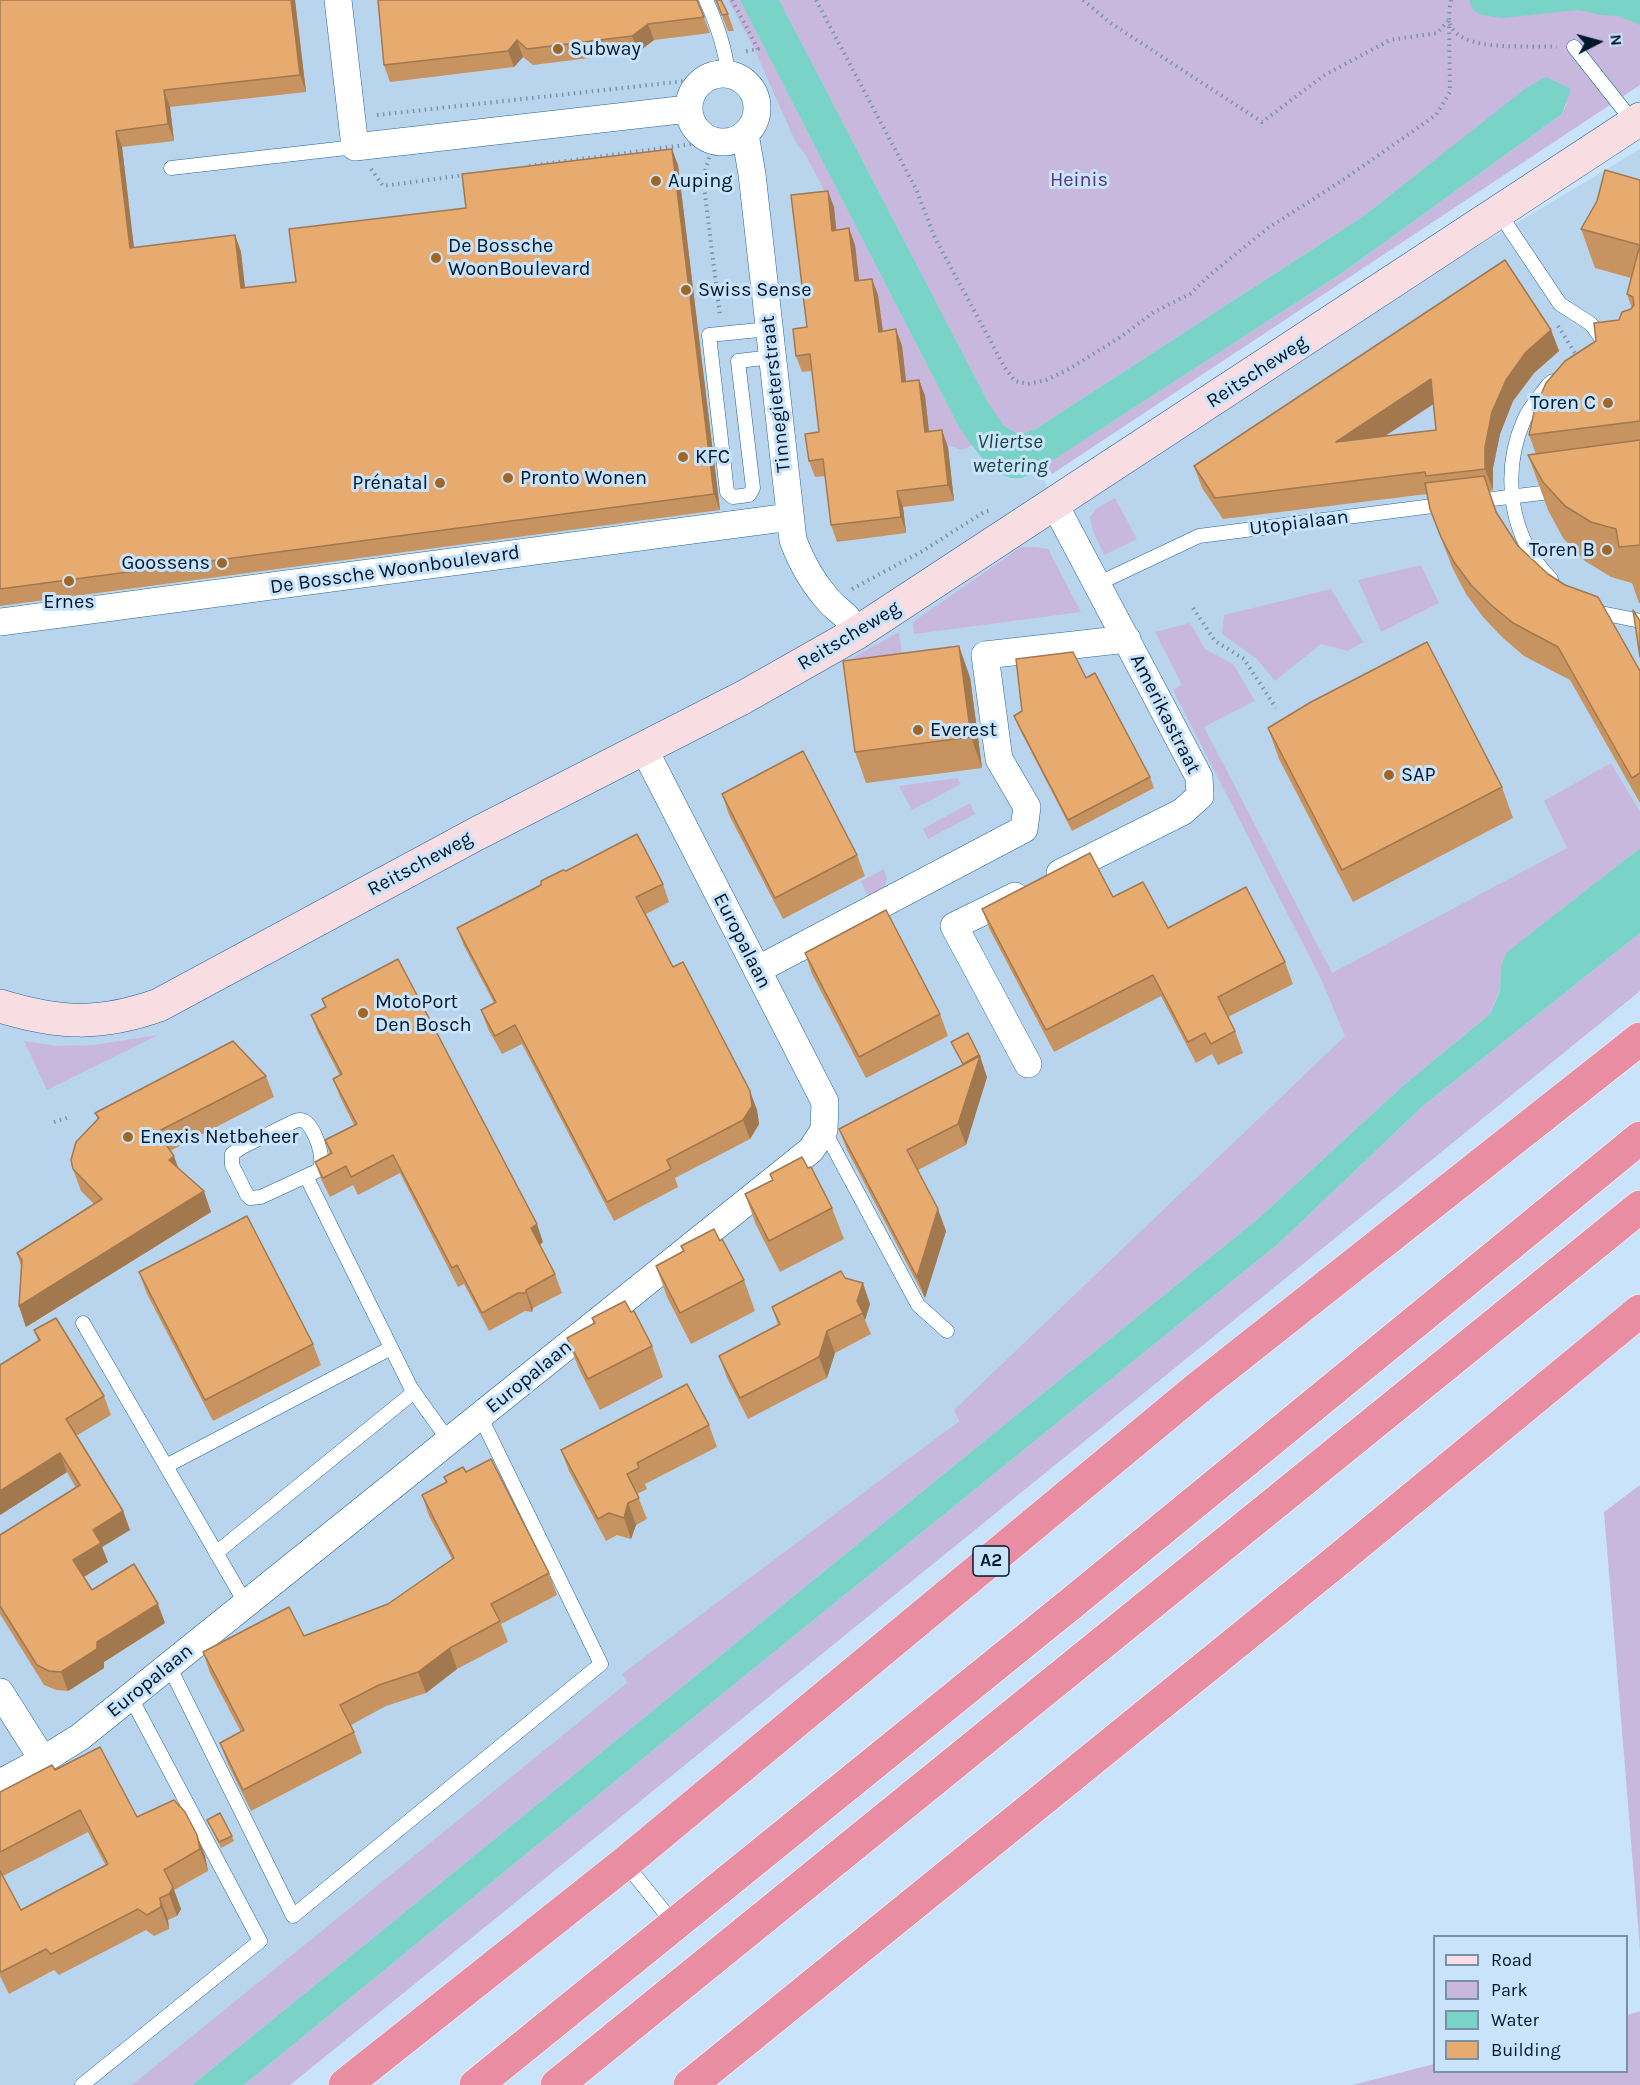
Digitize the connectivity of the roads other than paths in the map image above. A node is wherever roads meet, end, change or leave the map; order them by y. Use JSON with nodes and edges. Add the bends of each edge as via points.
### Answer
{"nodes":[{"id":1,"x":338,"y":0,"type":"edge"},
{"id":2,"x":706,"y":0,"type":"edge"},
{"id":3,"x":1574,"y":47,"type":"road end"},
{"id":4,"x":719,"y":69,"type":"junction"},
{"id":5,"x":688,"y":109,"type":"junction"},
{"id":6,"x":1637,"y":121,"type":"edge"},
{"id":7,"x":745,"y":134,"type":"junction"},
{"id":8,"x":355,"y":147,"type":"junction"},
{"id":9,"x":171,"y":168,"type":"dead end"},
{"id":10,"x":1499,"y":213,"type":"junction"},
{"id":11,"x":769,"y":329,"type":"junction"},
{"id":12,"x":1608,"y":348,"type":"edge"},
{"id":13,"x":772,"y":357,"type":"junction"},
{"id":14,"x":1563,"y":373,"type":"edge"},
{"id":15,"x":1568,"y":490,"type":"edge"},
{"id":16,"x":1511,"y":496,"type":"junction"},
{"id":17,"x":1055,"y":505,"type":"junction"},
{"id":18,"x":790,"y":518,"type":"junction"},
{"id":19,"x":1097,"y":584,"type":"junction"},
{"id":20,"x":1560,"y":588,"type":"edge"},
{"id":21,"x":1576,"y":599,"type":"edge"},
{"id":22,"x":1640,"y":621,"type":"edge"},
{"id":23,"x":0,"y":622,"type":"edge"},
{"id":24,"x":855,"y":634,"type":"junction"},
{"id":25,"x":1126,"y":639,"type":"junction"},
{"id":26,"x":643,"y":747,"type":"junction"},
{"id":27,"x":757,"y":970,"type":"junction"},
{"id":28,"x":0,"y":1006,"type":"edge"},
{"id":29,"x":1640,"y":1039,"type":"edge"},
{"id":30,"x":1028,"y":1064,"type":"dead end"},
{"id":31,"x":824,"y":1130,"type":"junction"},
{"id":32,"x":1640,"y":1138,"type":"edge"},
{"id":33,"x":306,"y":1176,"type":"junction"},
{"id":34,"x":1640,"y":1207,"type":"edge"},
{"id":35,"x":1640,"y":1311,"type":"edge"},
{"id":36,"x":83,"y":1323,"type":"dead end"},
{"id":37,"x":947,"y":1331,"type":"dead end"},
{"id":38,"x":391,"y":1348,"type":"junction"},
{"id":39,"x":414,"y":1392,"type":"junction"},
{"id":40,"x":480,"y":1416,"type":"junction"},
{"id":41,"x":449,"y":1441,"type":"junction"},
{"id":42,"x":166,"y":1466,"type":"junction"},
{"id":43,"x":216,"y":1553,"type":"junction"},
{"id":44,"x":246,"y":1604,"type":"junction"},
{"id":45,"x":169,"y":1666,"type":"junction"},
{"id":46,"x":0,"y":1692,"type":"edge"},
{"id":47,"x":130,"y":1696,"type":"junction"},
{"id":48,"x":43,"y":1760,"type":"junction"},
{"id":49,"x":0,"y":1784,"type":"edge"},
{"id":50,"x":625,"y":1863,"type":"junction"},
{"id":51,"x":674,"y":1924,"type":"junction"},
{"id":52,"x":82,"y":2085,"type":"edge"},
{"id":53,"x":345,"y":2085,"type":"edge"},
{"id":54,"x":476,"y":2085,"type":"edge"},
{"id":55,"x":557,"y":2085,"type":"edge"},
{"id":56,"x":690,"y":2085,"type":"edge"}],
"edges":[{"from":1,"to":8,"type":"street"},
{"from":2,"to":4,"type":"lane","via":[[717,22]]},
{"from":3,"to":6,"type":"lane"},
{"from":4,"to":5,"type":"street","via":[[695,87]]},
{"from":4,"to":7,"type":"street","via":[[737,76],[754,92],[756,115]]},
{"from":5,"to":7,"type":"street","via":[[690,119],[704,137],[725,142]]},
{"from":5,"to":8,"type":"street"},
{"from":6,"to":10,"type":"street","name":"Reitscheweg"},
{"from":7,"to":11,"type":"street","name":"Tinnegieterstraat"},
{"from":8,"to":9,"type":"lane"},
{"from":10,"to":12,"type":"lane","via":[[1560,304],[1591,324]]},
{"from":10,"to":17,"type":"street","name":"Reitscheweg"},
{"from":11,"to":13,"type":"street","name":"Tinnegieterstraat"},
{"from":11,"to":13,"type":"lane","via":[[709,335],[727,492],[733,497],[748,495],[753,488],[738,361]]},
{"from":13,"to":18,"type":"street","name":"Tinnegieterstraat"},
{"from":14,"to":16,"type":"lane","via":[[1548,385],[1525,418],[1512,456]]},
{"from":15,"to":16,"type":"lane","name":"Utopialaan"},
{"from":16,"to":19,"type":"lane","name":"Utopialaan","via":[[1199,536]]},
{"from":16,"to":20,"type":"lane","via":[[1520,534],[1540,567]]},
{"from":17,"to":19,"type":"street","name":"Amerikastraat"},
{"from":17,"to":24,"type":"street","name":"Reitscheweg"},
{"from":18,"to":23,"type":"street","name":"De Bossche Woonboulevard"},
{"from":18,"to":24,"type":"street","name":"Tinnegieterstraat","via":[[801,563],[829,601],[852,621]]},
{"from":19,"to":25,"type":"street","name":"Amerikastraat"},
{"from":21,"to":22,"type":"lane","via":[[1601,613]]},
{"from":24,"to":26,"type":"street","name":"Reitscheweg","via":[[744,698]]},
{"from":25,"to":27,"type":"street","via":[[985,655],[999,759],[1028,807],[1024,829]]},
{"from":25,"to":30,"type":"street","name":"Amerikastraat","via":[[1199,777],[1200,796],[1182,812],[954,926]]},
{"from":26,"to":27,"type":"street","name":"Europalaan"},
{"from":26,"to":28,"type":"street","name":"Reitscheweg","via":[[159,1005],[83,1021],[40,1017]]},
{"from":27,"to":31,"type":"street","name":"Europalaan","via":[[825,1102]]},
{"from":29,"to":50,"type":"highway","number":"A2","via":[[1198,1388]]},
{"from":31,"to":37,"type":"lane","via":[[918,1305]]},
{"from":31,"to":40,"type":"street","name":"Europalaan","via":[[811,1150]]},
{"from":32,"to":51,"type":"highway"},
{"from":33,"to":33,"type":"lane","via":[[261,1197],[250,1198],[232,1165],[232,1154],[295,1121],[304,1121],[322,1156],[319,1170]]},
{"from":33,"to":38,"type":"lane"},
{"from":34,"to":55,"type":"highway"},
{"from":35,"to":56,"type":"highway"},
{"from":36,"to":42,"type":"lane"},
{"from":38,"to":39,"type":"lane"},
{"from":38,"to":42,"type":"lane"},
{"from":39,"to":41,"type":"lane"},
{"from":39,"to":43,"type":"lane"},
{"from":40,"to":41,"type":"street","name":"Europalaan"},
{"from":40,"to":45,"type":"lane","via":[[601,1664],[293,1917]]},
{"from":41,"to":44,"type":"street","name":"Europalaan"},
{"from":42,"to":43,"type":"lane"},
{"from":43,"to":44,"type":"lane"},
{"from":44,"to":45,"type":"street","name":"Europalaan"},
{"from":45,"to":47,"type":"street","name":"Europalaan"},
{"from":46,"to":48,"type":"street"},
{"from":47,"to":48,"type":"street","name":"Europalaan","via":[[80,1737]]},
{"from":47,"to":52,"type":"lane","via":[[260,1941]]},
{"from":48,"to":49,"type":"street","name":"Europalaan"},
{"from":50,"to":51,"type":"lane"},
{"from":50,"to":53,"type":"highway","number":"A2"},
{"from":51,"to":54,"type":"highway"}]}
